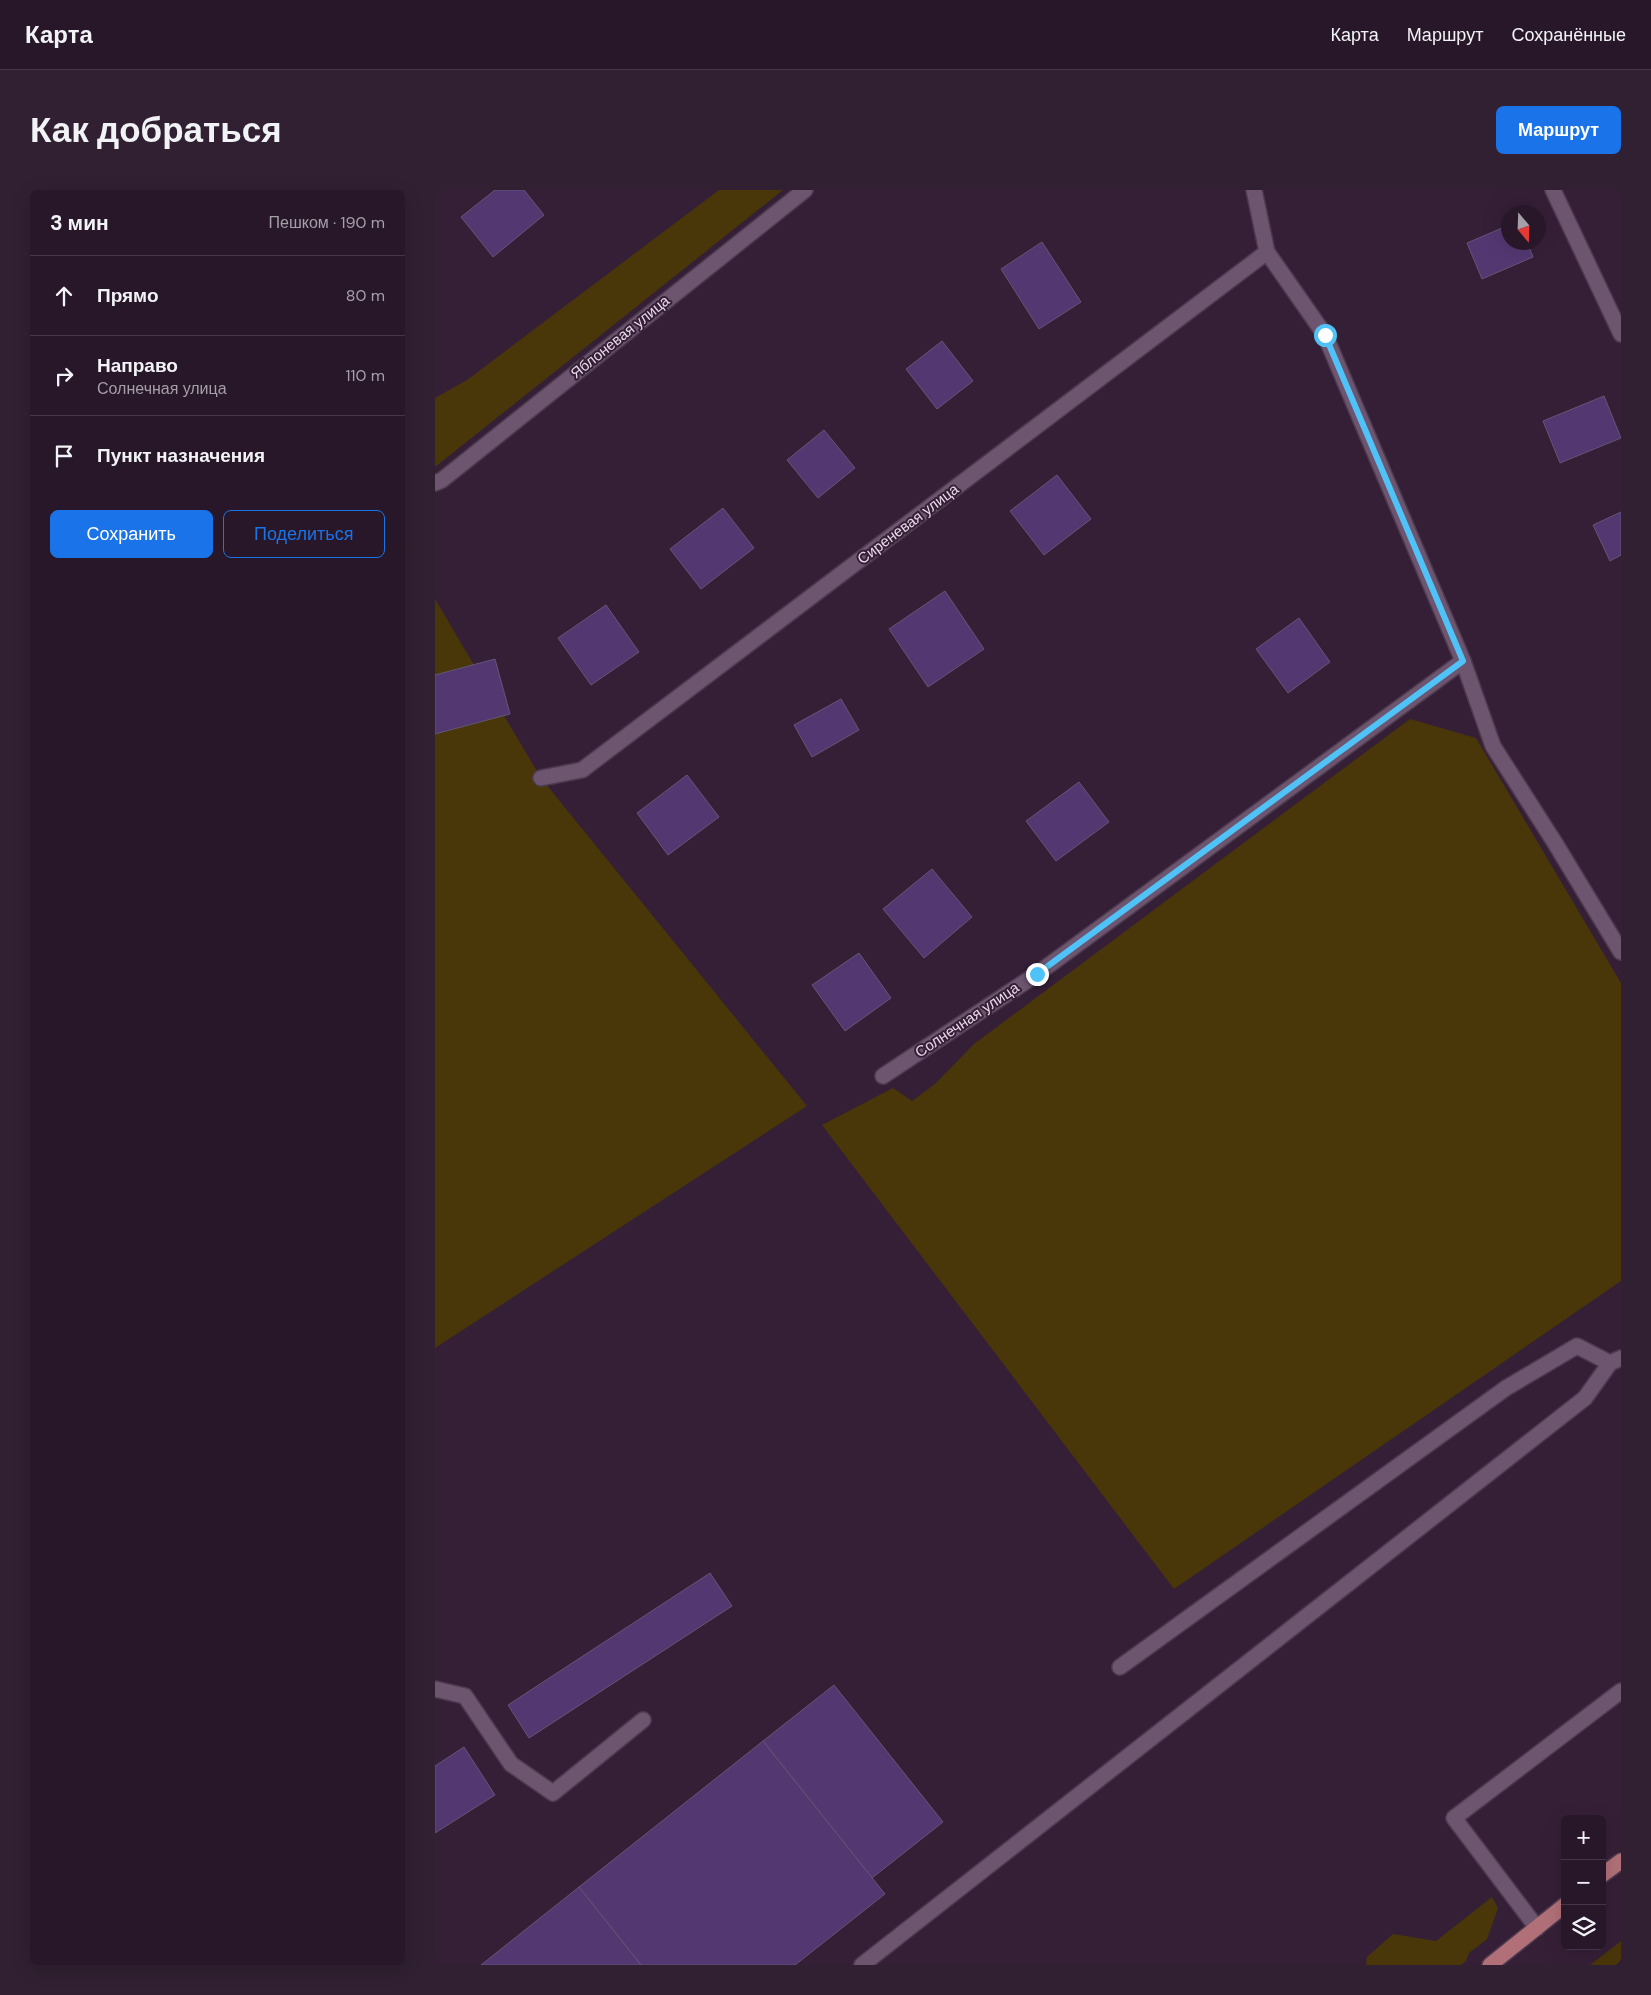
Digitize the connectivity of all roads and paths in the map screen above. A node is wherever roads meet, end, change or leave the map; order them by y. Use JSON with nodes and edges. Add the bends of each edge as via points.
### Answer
{"nodes":[{"id":1,"x":805,"y":190,"type":"edge"},
{"id":2,"x":1254,"y":190,"type":"edge"},
{"id":3,"x":1553,"y":190,"type":"edge"},
{"id":4,"x":1267,"y":252,"type":"junction"},
{"id":5,"x":1621,"y":334,"type":"edge"},
{"id":6,"x":435,"y":483,"type":"edge"},
{"id":7,"x":1463,"y":661,"type":"junction"},
{"id":8,"x":541,"y":778,"type":"dead end"},
{"id":9,"x":1621,"y":952,"type":"edge"},
{"id":10,"x":883,"y":1076,"type":"dead end"},
{"id":11,"x":1615,"y":1360,"type":"edge"},
{"id":12,"x":1120,"y":1667,"type":"dead end"},
{"id":13,"x":435,"y":1689,"type":"edge"},
{"id":14,"x":1621,"y":1692,"type":"edge"},
{"id":15,"x":643,"y":1720,"type":"dead end"},
{"id":16,"x":1621,"y":1860,"type":"edge"},
{"id":17,"x":1606,"y":1872,"type":"edge"},
{"id":18,"x":1561,"y":1908,"type":"edge"},
{"id":19,"x":1537,"y":1928,"type":"junction"},
{"id":20,"x":862,"y":1965,"type":"edge"},
{"id":21,"x":1490,"y":1965,"type":"edge"}],
"edges":[{"from":1,"to":6,"type":"street","name":"Яблоневая улица"},
{"from":2,"to":4,"type":"street"},
{"from":3,"to":5,"type":"street"},
{"from":4,"to":7,"type":"street","via":[[1325,335]]},
{"from":4,"to":8,"type":"street","name":"Сиреневая улица","via":[[582,770]]},
{"from":7,"to":9,"type":"street","via":[[1493,746]]},
{"from":7,"to":10,"type":"street","name":"Солнечная улица","via":[[1037,974]]},
{"from":11,"to":12,"type":"street","via":[[1577,1346],[1506,1388]]},
{"from":11,"to":20,"type":"street","via":[[1585,1398]]},
{"from":13,"to":15,"type":"street","via":[[465,1696],[511,1764],[553,1793]]},
{"from":14,"to":19,"type":"street","via":[[1454,1818]]},
{"from":16,"to":17,"type":"main road"},
{"from":18,"to":19,"type":"main road"},
{"from":19,"to":21,"type":"main road"}]}
